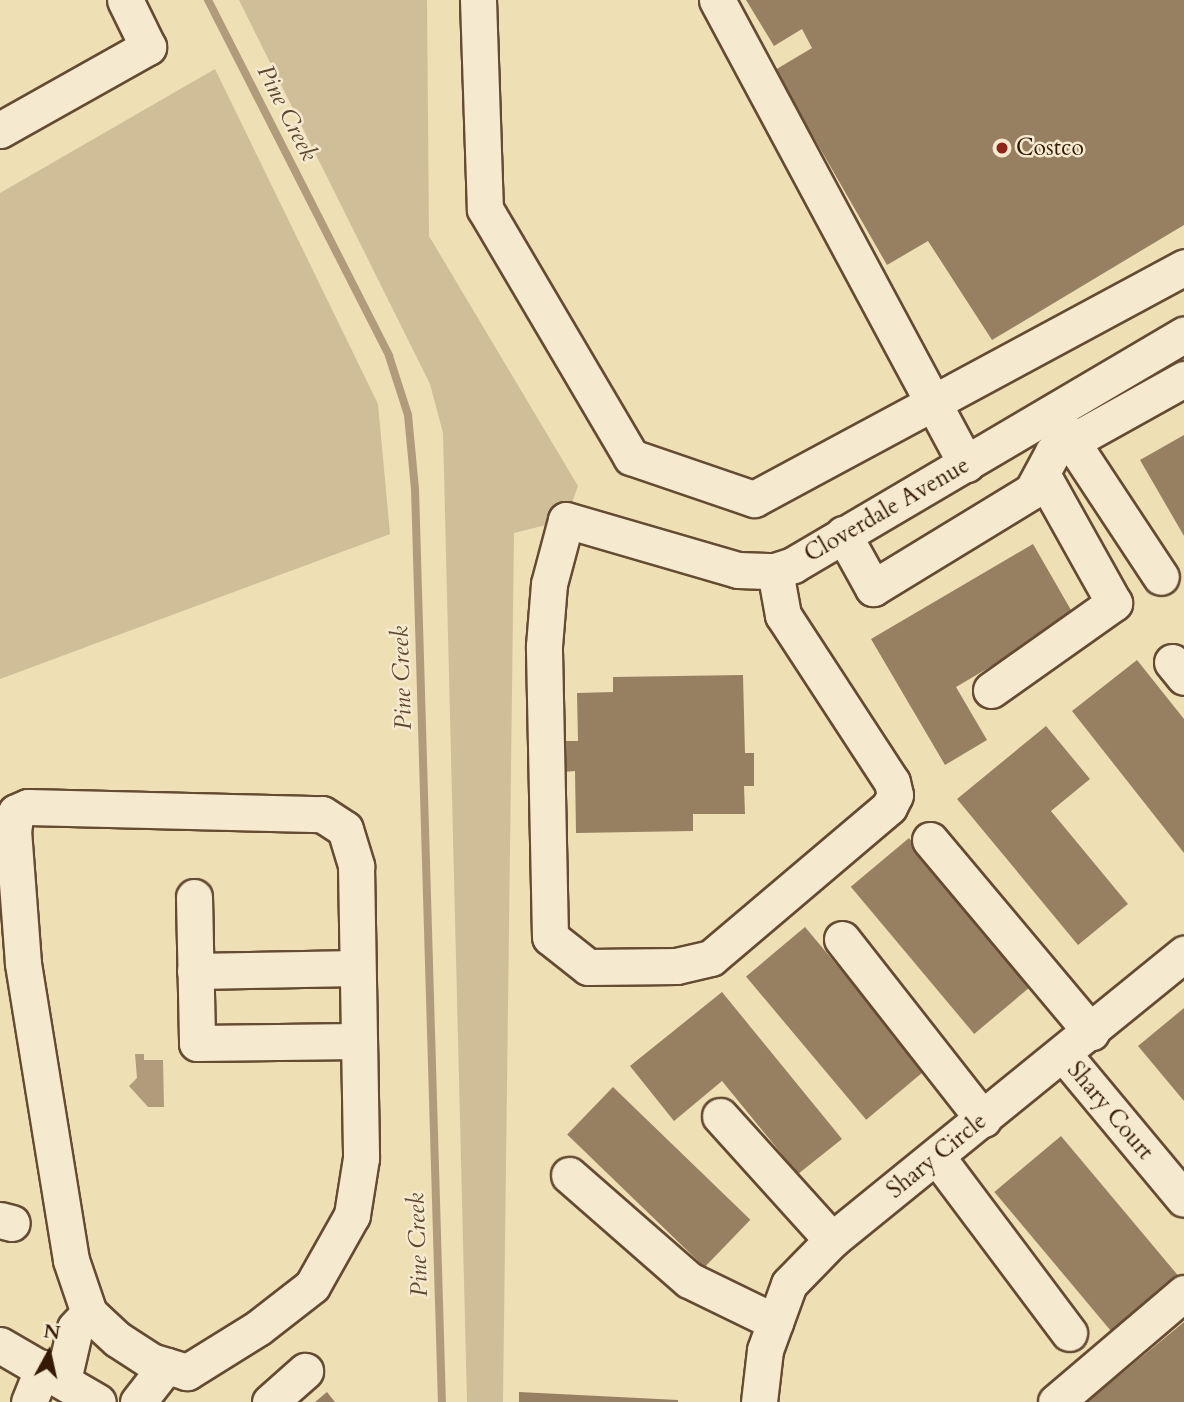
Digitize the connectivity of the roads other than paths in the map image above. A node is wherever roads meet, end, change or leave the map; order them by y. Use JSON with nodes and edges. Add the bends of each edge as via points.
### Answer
{"nodes":[{"id":1,"x":125,"y":0,"type":"edge"},
{"id":2,"x":478,"y":0,"type":"edge"},
{"id":3,"x":717,"y":0,"type":"edge"},
{"id":4,"x":0,"y":130,"type":"edge"},
{"id":5,"x":1184,"y":267,"type":"edge"},
{"id":6,"x":1184,"y":335,"type":"edge"},
{"id":7,"x":1184,"y":379,"type":"edge"},
{"id":8,"x":932,"y":401,"type":"junction"},
{"id":9,"x":1052,"y":412,"type":"junction"},
{"id":10,"x":1072,"y":442,"type":"junction"},
{"id":11,"x":966,"y":464,"type":"junction"},
{"id":12,"x":1042,"y":474,"type":"junction"},
{"id":13,"x":843,"y":534,"type":"junction"},
{"id":14,"x":775,"y":571,"type":"junction"},
{"id":15,"x":1161,"y":577,"type":"dead end"},
{"id":16,"x":991,"y":690,"type":"dead end"},
{"id":17,"x":930,"y":840,"type":"dead end"},
{"id":18,"x":194,"y":897,"type":"dead end"},
{"id":19,"x":842,"y":939,"type":"dead end"},
{"id":20,"x":11,"y":942,"type":"edge"},
{"id":21,"x":1184,"y":954,"type":"edge"},
{"id":22,"x":357,"y":968,"type":"junction"},
{"id":23,"x":195,"y":971,"type":"junction"},
{"id":24,"x":1091,"y":1032,"type":"junction"},
{"id":25,"x":358,"y":1041,"type":"junction"},
{"id":26,"x":1064,"y":1055,"type":"junction"},
{"id":27,"x":720,"y":1116,"type":"dead end"},
{"id":28,"x":983,"y":1119,"type":"junction"},
{"id":29,"x":937,"y":1157,"type":"junction"},
{"id":30,"x":569,"y":1175,"type":"dead end"},
{"id":31,"x":1184,"y":1199,"type":"edge"},
{"id":32,"x":832,"y":1240,"type":"junction"},
{"id":33,"x":1184,"y":1293,"type":"edge"},
{"id":34,"x":89,"y":1312,"type":"junction"},
{"id":35,"x":775,"y":1322,"type":"junction"},
{"id":36,"x":1069,"y":1333,"type":"dead end"},
{"id":37,"x":0,"y":1345,"type":"edge"},
{"id":38,"x":166,"y":1366,"type":"junction"},
{"id":39,"x":305,"y":1371,"type":"dead end"},
{"id":40,"x":53,"y":1374,"type":"junction"},
{"id":41,"x":29,"y":1402,"type":"edge"},
{"id":42,"x":99,"y":1402,"type":"edge"},
{"id":43,"x":138,"y":1402,"type":"edge"},
{"id":44,"x":270,"y":1402,"type":"edge"},
{"id":45,"x":759,"y":1402,"type":"edge"},
{"id":46,"x":1056,"y":1402,"type":"edge"}],
"edges":[{"from":1,"to":4,"type":"street","via":[[148,47]]},
{"from":2,"to":8,"type":"street","via":[[485,209],[631,457],[754,499]]},
{"from":3,"to":8,"type":"street"},
{"from":5,"to":8,"type":"street"},
{"from":6,"to":9,"type":"street","name":"Cloverdale Avenue"},
{"from":7,"to":10,"type":"street"},
{"from":8,"to":11,"type":"street"},
{"from":9,"to":10,"type":"street"},
{"from":9,"to":11,"type":"street","name":"Cloverdale Avenue"},
{"from":10,"to":12,"type":"street","via":[[1054,453]]},
{"from":10,"to":15,"type":"street"},
{"from":11,"to":13,"type":"street","name":"Cloverdale Avenue"},
{"from":12,"to":13,"type":"street","via":[[1032,491],[873,588]]},
{"from":12,"to":16,"type":"street","via":[[1114,603]]},
{"from":13,"to":14,"type":"street","name":"Cloverdale Avenue"},
{"from":14,"to":14,"type":"street","via":[[738,570],[566,520],[549,584],[544,646],[550,937],[588,967],[677,966],[711,958],[889,807],[895,795],[892,782],[783,615]]},
{"from":17,"to":24,"type":"street"},
{"from":18,"to":23,"type":"street"},
{"from":19,"to":28,"type":"street"},
{"from":20,"to":22,"type":"street","via":[[13,831],[16,812],[28,807],[323,814],[345,829],[356,866]]},
{"from":20,"to":34,"type":"street","via":[[71,1260]]},
{"from":21,"to":24,"type":"street","name":"Shary Circle"},
{"from":22,"to":23,"type":"street"},
{"from":22,"to":25,"type":"street"},
{"from":23,"to":25,"type":"street","via":[[197,1043]]},
{"from":24,"to":26,"type":"street","name":"Shary Circle"},
{"from":25,"to":38,"type":"street","via":[[361,1158],[352,1215],[315,1281],[258,1328],[187,1372]]},
{"from":26,"to":28,"type":"street","name":"Shary Circle"},
{"from":26,"to":31,"type":"street","name":"Shary Court"},
{"from":27,"to":32,"type":"street"},
{"from":28,"to":29,"type":"street","name":"Shary Circle"},
{"from":29,"to":32,"type":"street","name":"Shary Circle"},
{"from":29,"to":36,"type":"street"},
{"from":30,"to":35,"type":"street","via":[[690,1280]]},
{"from":32,"to":35,"type":"street","name":"Shary Circle","via":[[789,1284]]},
{"from":33,"to":46,"type":"street"},
{"from":34,"to":38,"type":"street","via":[[117,1339]]},
{"from":34,"to":40,"type":"street","via":[[75,1328]]},
{"from":35,"to":45,"type":"street","name":"Shary Circle","via":[[765,1350]]},
{"from":37,"to":40,"type":"street"},
{"from":38,"to":43,"type":"street"},
{"from":39,"to":44,"type":"street"},
{"from":40,"to":41,"type":"street"},
{"from":40,"to":42,"type":"street"}]}
